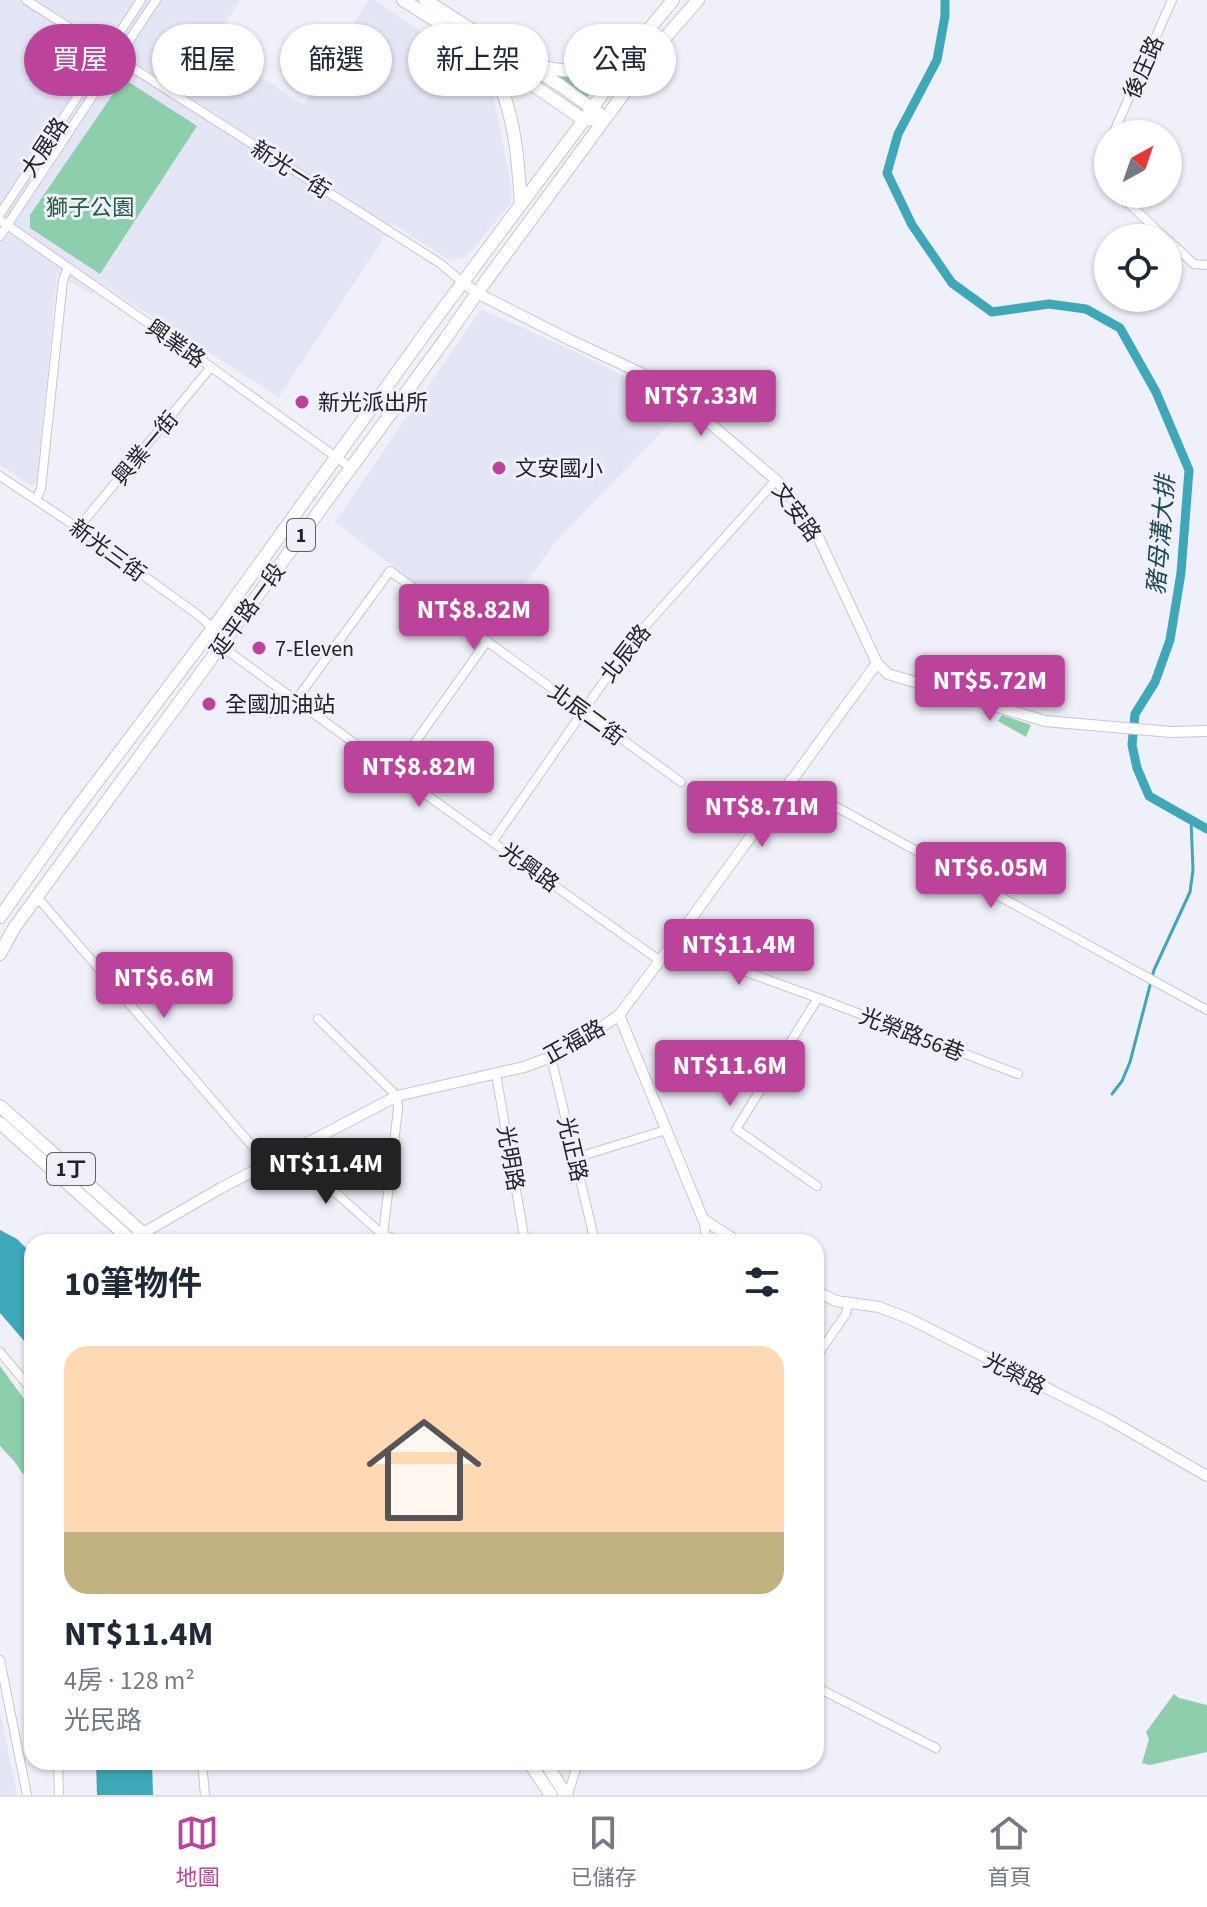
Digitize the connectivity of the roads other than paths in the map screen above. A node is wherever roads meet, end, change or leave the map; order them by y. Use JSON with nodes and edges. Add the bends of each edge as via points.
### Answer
{"nodes":[{"id":1,"x":26,"y":0,"type":"edge"},
{"id":2,"x":141,"y":0,"type":"edge"},
{"id":3,"x":156,"y":0,"type":"edge"},
{"id":4,"x":403,"y":0,"type":"edge"},
{"id":5,"x":673,"y":0,"type":"edge"},
{"id":6,"x":698,"y":0,"type":"edge"},
{"id":7,"x":1172,"y":0,"type":"edge"},
{"id":8,"x":426,"y":5,"type":"edge"},
{"id":9,"x":63,"y":24,"type":"edge"},
{"id":10,"x":125,"y":24,"type":"edge"},
{"id":11,"x":449,"y":24,"type":"edge"},
{"id":12,"x":458,"y":24,"type":"edge"},
{"id":13,"x":653,"y":24,"type":"edge"},
{"id":14,"x":136,"y":31,"type":"edge"},
{"id":15,"x":136,"y":70,"type":"edge"},
{"id":16,"x":548,"y":79,"type":"edge"},
{"id":17,"x":548,"y":95,"type":"edge"},
{"id":18,"x":77,"y":96,"type":"edge"},
{"id":19,"x":92,"y":96,"type":"edge"},
{"id":20,"x":503,"y":96,"type":"edge"},
{"id":21,"x":601,"y":96,"type":"edge"},
{"id":22,"x":592,"y":108,"type":"junction"},
{"id":23,"x":605,"y":118,"type":"junction"},
{"id":24,"x":584,"y":120,"type":"junction"},
{"id":25,"x":1119,"y":120,"type":"edge"},
{"id":26,"x":521,"y":204,"type":"junction"},
{"id":27,"x":1134,"y":208,"type":"edge"},
{"id":28,"x":0,"y":214,"type":"edge"},
{"id":29,"x":4,"y":222,"type":"edge"},
{"id":30,"x":1151,"y":224,"type":"edge"},
{"id":31,"x":0,"y":236,"type":"edge"},
{"id":32,"x":1182,"y":253,"type":"edge"},
{"id":33,"x":1207,"y":265,"type":"edge"},
{"id":34,"x":68,"y":268,"type":"junction"},
{"id":35,"x":462,"y":282,"type":"junction"},
{"id":36,"x":477,"y":293,"type":"junction"},
{"id":37,"x":211,"y":367,"type":"junction"},
{"id":38,"x":336,"y":457,"type":"junction"},
{"id":39,"x":350,"y":467,"type":"junction"},
{"id":40,"x":0,"y":476,"type":"edge"},
{"id":41,"x":776,"y":480,"type":"junction"},
{"id":42,"x":36,"y":499,"type":"junction"},
{"id":43,"x":78,"y":528,"type":"junction"},
{"id":44,"x":213,"y":628,"type":"junction"},
{"id":45,"x":487,"y":641,"type":"junction"},
{"id":46,"x":221,"y":646,"type":"junction"},
{"id":47,"x":877,"y":663,"type":"junction"},
{"id":48,"x":296,"y":700,"type":"junction"},
{"id":49,"x":582,"y":711,"type":"junction"},
{"id":50,"x":138,"y":728,"type":"junction"},
{"id":51,"x":1207,"y":731,"type":"edge"},
{"id":52,"x":153,"y":739,"type":"junction"},
{"id":53,"x":394,"y":772,"type":"junction"},
{"id":54,"x":789,"y":781,"type":"junction"},
{"id":55,"x":681,"y":782,"type":"dead end"},
{"id":56,"x":69,"y":819,"type":"junction"},
{"id":57,"x":86,"y":831,"type":"junction"},
{"id":58,"x":493,"y":841,"type":"junction"},
{"id":59,"x":37,"y":897,"type":"junction"},
{"id":60,"x":0,"y":917,"type":"edge"},
{"id":61,"x":671,"y":945,"type":"junction"},
{"id":62,"x":0,"y":954,"type":"edge"},
{"id":63,"x":659,"y":960,"type":"junction"},
{"id":64,"x":818,"y":998,"type":"junction"},
{"id":65,"x":1207,"y":1010,"type":"edge"},
{"id":66,"x":619,"y":1015,"type":"junction"},
{"id":67,"x":318,"y":1019,"type":"dead end"},
{"id":68,"x":551,"y":1057,"type":"junction"},
{"id":69,"x":496,"y":1074,"type":"junction"},
{"id":70,"x":1018,"y":1074,"type":"dead end"},
{"id":71,"x":397,"y":1096,"type":"junction"},
{"id":72,"x":0,"y":1106,"type":"edge"},
{"id":73,"x":0,"y":1123,"type":"edge"},
{"id":74,"x":666,"y":1130,"type":"junction"},
{"id":75,"x":290,"y":1152,"type":"junction"},
{"id":76,"x":575,"y":1158,"type":"junction"},
{"id":77,"x":267,"y":1163,"type":"junction"},
{"id":78,"x":817,"y":1186,"type":"dead end"},
{"id":79,"x":703,"y":1219,"type":"junction"},
{"id":80,"x":130,"y":1234,"type":"edge"},
{"id":81,"x":131,"y":1234,"type":"edge"},
{"id":82,"x":142,"y":1234,"type":"edge"},
{"id":83,"x":376,"y":1234,"type":"edge"},
{"id":84,"x":382,"y":1234,"type":"edge"},
{"id":85,"x":524,"y":1234,"type":"edge"},
{"id":86,"x":593,"y":1234,"type":"edge"},
{"id":87,"x":706,"y":1234,"type":"edge"},
{"id":88,"x":726,"y":1234,"type":"edge"},
{"id":89,"x":824,"y":1295,"type":"edge"},
{"id":90,"x":848,"y":1303,"type":"junction"},
{"id":91,"x":824,"y":1346,"type":"edge"},
{"id":92,"x":0,"y":1352,"type":"edge"},
{"id":93,"x":24,"y":1381,"type":"edge"},
{"id":94,"x":1207,"y":1476,"type":"edge"},
{"id":95,"x":0,"y":1660,"type":"edge"},
{"id":96,"x":824,"y":1691,"type":"edge"},
{"id":97,"x":936,"y":1748,"type":"dead end"},
{"id":98,"x":58,"y":1770,"type":"edge"},
{"id":99,"x":203,"y":1770,"type":"edge"},
{"id":100,"x":534,"y":1770,"type":"edge"},
{"id":101,"x":550,"y":1770,"type":"edge"},
{"id":102,"x":575,"y":1770,"type":"edge"},
{"id":103,"x":27,"y":1795,"type":"edge"},
{"id":104,"x":59,"y":1795,"type":"edge"},
{"id":105,"x":205,"y":1795,"type":"edge"},
{"id":106,"x":551,"y":1795,"type":"edge"},
{"id":107,"x":567,"y":1795,"type":"edge"}],
"edges":[{"from":1,"to":9,"type":"street","name":"新光一街"},
{"from":2,"to":10,"type":"street","name":"大展路"},
{"from":3,"to":14,"type":"street","name":"大展路"},
{"from":4,"to":8,"type":"main road"},
{"from":5,"to":13,"type":"main road","name":"延平路一段","number":"1"},
{"from":6,"to":23,"type":"main road","name":"延平路一段","number":"1"},
{"from":7,"to":25,"type":"street","name":"後庄路"},
{"from":8,"to":11,"type":"main road"},
{"from":8,"to":12,"type":"main road"},
{"from":15,"to":35,"type":"street","name":"新光一街"},
{"from":16,"to":22,"type":"main road"},
{"from":17,"to":24,"type":"main road"},
{"from":18,"to":28,"type":"street","name":"大展路"},
{"from":19,"to":29,"type":"street","name":"大展路"},
{"from":20,"to":26,"type":"main road","via":[[517,149]]},
{"from":21,"to":22,"type":"main road","name":"延平路一段","number":"1"},
{"from":22,"to":23,"type":"main road"},
{"from":22,"to":24,"type":"main road","name":"延平路一段","number":"1"},
{"from":23,"to":24,"type":"main road"},
{"from":23,"to":36,"type":"main road","name":"延平路一段","number":"1"},
{"from":24,"to":26,"type":"main road","name":"延平路一段","number":"1"},
{"from":26,"to":35,"type":"main road","name":"延平路一段","number":"1"},
{"from":27,"to":30,"type":"street"},
{"from":29,"to":31,"type":"street","name":"大展路"},
{"from":29,"to":34,"type":"street","name":"興業路"},
{"from":32,"to":33,"type":"street","via":[[1194,264]]},
{"from":34,"to":37,"type":"street","name":"興業路"},
{"from":34,"to":42,"type":"street"},
{"from":35,"to":36,"type":"street","name":"文安路"},
{"from":35,"to":38,"type":"main road","name":"延平路一段","number":"1"},
{"from":36,"to":39,"type":"main road","name":"延平路一段","number":"1"},
{"from":36,"to":41,"type":"street","name":"文安路","via":[[656,380]]},
{"from":37,"to":38,"type":"street","name":"興業路"},
{"from":37,"to":43,"type":"street","name":"興業一街"},
{"from":38,"to":39,"type":"street","name":"興業路"},
{"from":38,"to":44,"type":"main road","name":"延平路一段","number":"1"},
{"from":39,"to":46,"type":"main road","name":"延平路一段","number":"1"},
{"from":40,"to":42,"type":"street","name":"新光三街"},
{"from":41,"to":47,"type":"street","name":"文安路","via":[[819,539]]},
{"from":41,"to":49,"type":"street","name":"北辰路","via":[[632,641]]},
{"from":42,"to":43,"type":"street","name":"新光三街"},
{"from":43,"to":44,"type":"street","name":"新光三街"},
{"from":44,"to":46,"type":"street"},
{"from":44,"to":50,"type":"main road","name":"延平路一段","number":"1"},
{"from":45,"to":48,"type":"street","name":"北辰二街","via":[[390,571]]},
{"from":45,"to":49,"type":"street","name":"北辰二街"},
{"from":45,"to":53,"type":"street"},
{"from":46,"to":48,"type":"street","name":"光興路"},
{"from":46,"to":52,"type":"main road","name":"延平路一段","number":"1"},
{"from":47,"to":51,"type":"street","via":[[888,674],[1045,721]]},
{"from":47,"to":54,"type":"street","name":"正福路"},
{"from":48,"to":53,"type":"street","name":"光興路"},
{"from":49,"to":55,"type":"street","name":"北辰二街"},
{"from":49,"to":58,"type":"street","name":"北辰路"},
{"from":50,"to":52,"type":"main road"},
{"from":50,"to":56,"type":"main road","name":"延平路一段","number":"1"},
{"from":52,"to":57,"type":"main road","name":"延平路一段","number":"1"},
{"from":53,"to":58,"type":"street","name":"光興路"},
{"from":54,"to":61,"type":"street","name":"正福路"},
{"from":54,"to":65,"type":"street"},
{"from":56,"to":57,"type":"main road"},
{"from":56,"to":60,"type":"main road","name":"延平路一段","number":"1"},
{"from":57,"to":59,"type":"main road","name":"延平路一段","number":"1"},
{"from":58,"to":63,"type":"street","name":"光興路"},
{"from":59,"to":62,"type":"main road","name":"延平路一段","number":"1"},
{"from":59,"to":77,"type":"street"},
{"from":61,"to":63,"type":"street","name":"正福路"},
{"from":61,"to":64,"type":"street","name":"光榮路56巷"},
{"from":63,"to":66,"type":"street","name":"正福路"},
{"from":64,"to":70,"type":"street","name":"光榮路56巷"},
{"from":64,"to":78,"type":"street","via":[[736,1129]]},
{"from":66,"to":68,"type":"street","name":"正福路"},
{"from":66,"to":74,"type":"street"},
{"from":67,"to":71,"type":"street"},
{"from":68,"to":69,"type":"street","name":"正福路"},
{"from":68,"to":76,"type":"street","name":"光正路"},
{"from":69,"to":71,"type":"street","name":"正福路"},
{"from":69,"to":85,"type":"street","name":"光明路"},
{"from":71,"to":75,"type":"street","name":"正福路"},
{"from":71,"to":84,"type":"street"},
{"from":72,"to":81,"type":"main road","number":"1丁"},
{"from":73,"to":80,"type":"main road","number":"1丁"},
{"from":74,"to":76,"type":"street"},
{"from":74,"to":79,"type":"street"},
{"from":75,"to":77,"type":"street","name":"正福路"},
{"from":75,"to":83,"type":"street"},
{"from":76,"to":86,"type":"street","name":"光正路"},
{"from":77,"to":82,"type":"street","name":"正福路"},
{"from":79,"to":87,"type":"street"},
{"from":79,"to":88,"type":"street"},
{"from":89,"to":90,"type":"street","name":"光榮路"},
{"from":90,"to":91,"type":"street"},
{"from":90,"to":94,"type":"street","name":"光榮路","via":[[910,1319],[1108,1419]]},
{"from":92,"to":93,"type":"street"},
{"from":95,"to":103,"type":"street"},
{"from":96,"to":97,"type":"street"},
{"from":98,"to":104,"type":"street"},
{"from":99,"to":105,"type":"street"},
{"from":100,"to":106,"type":"main road"},
{"from":101,"to":107,"type":"main road"},
{"from":102,"to":107,"type":"street"}]}
